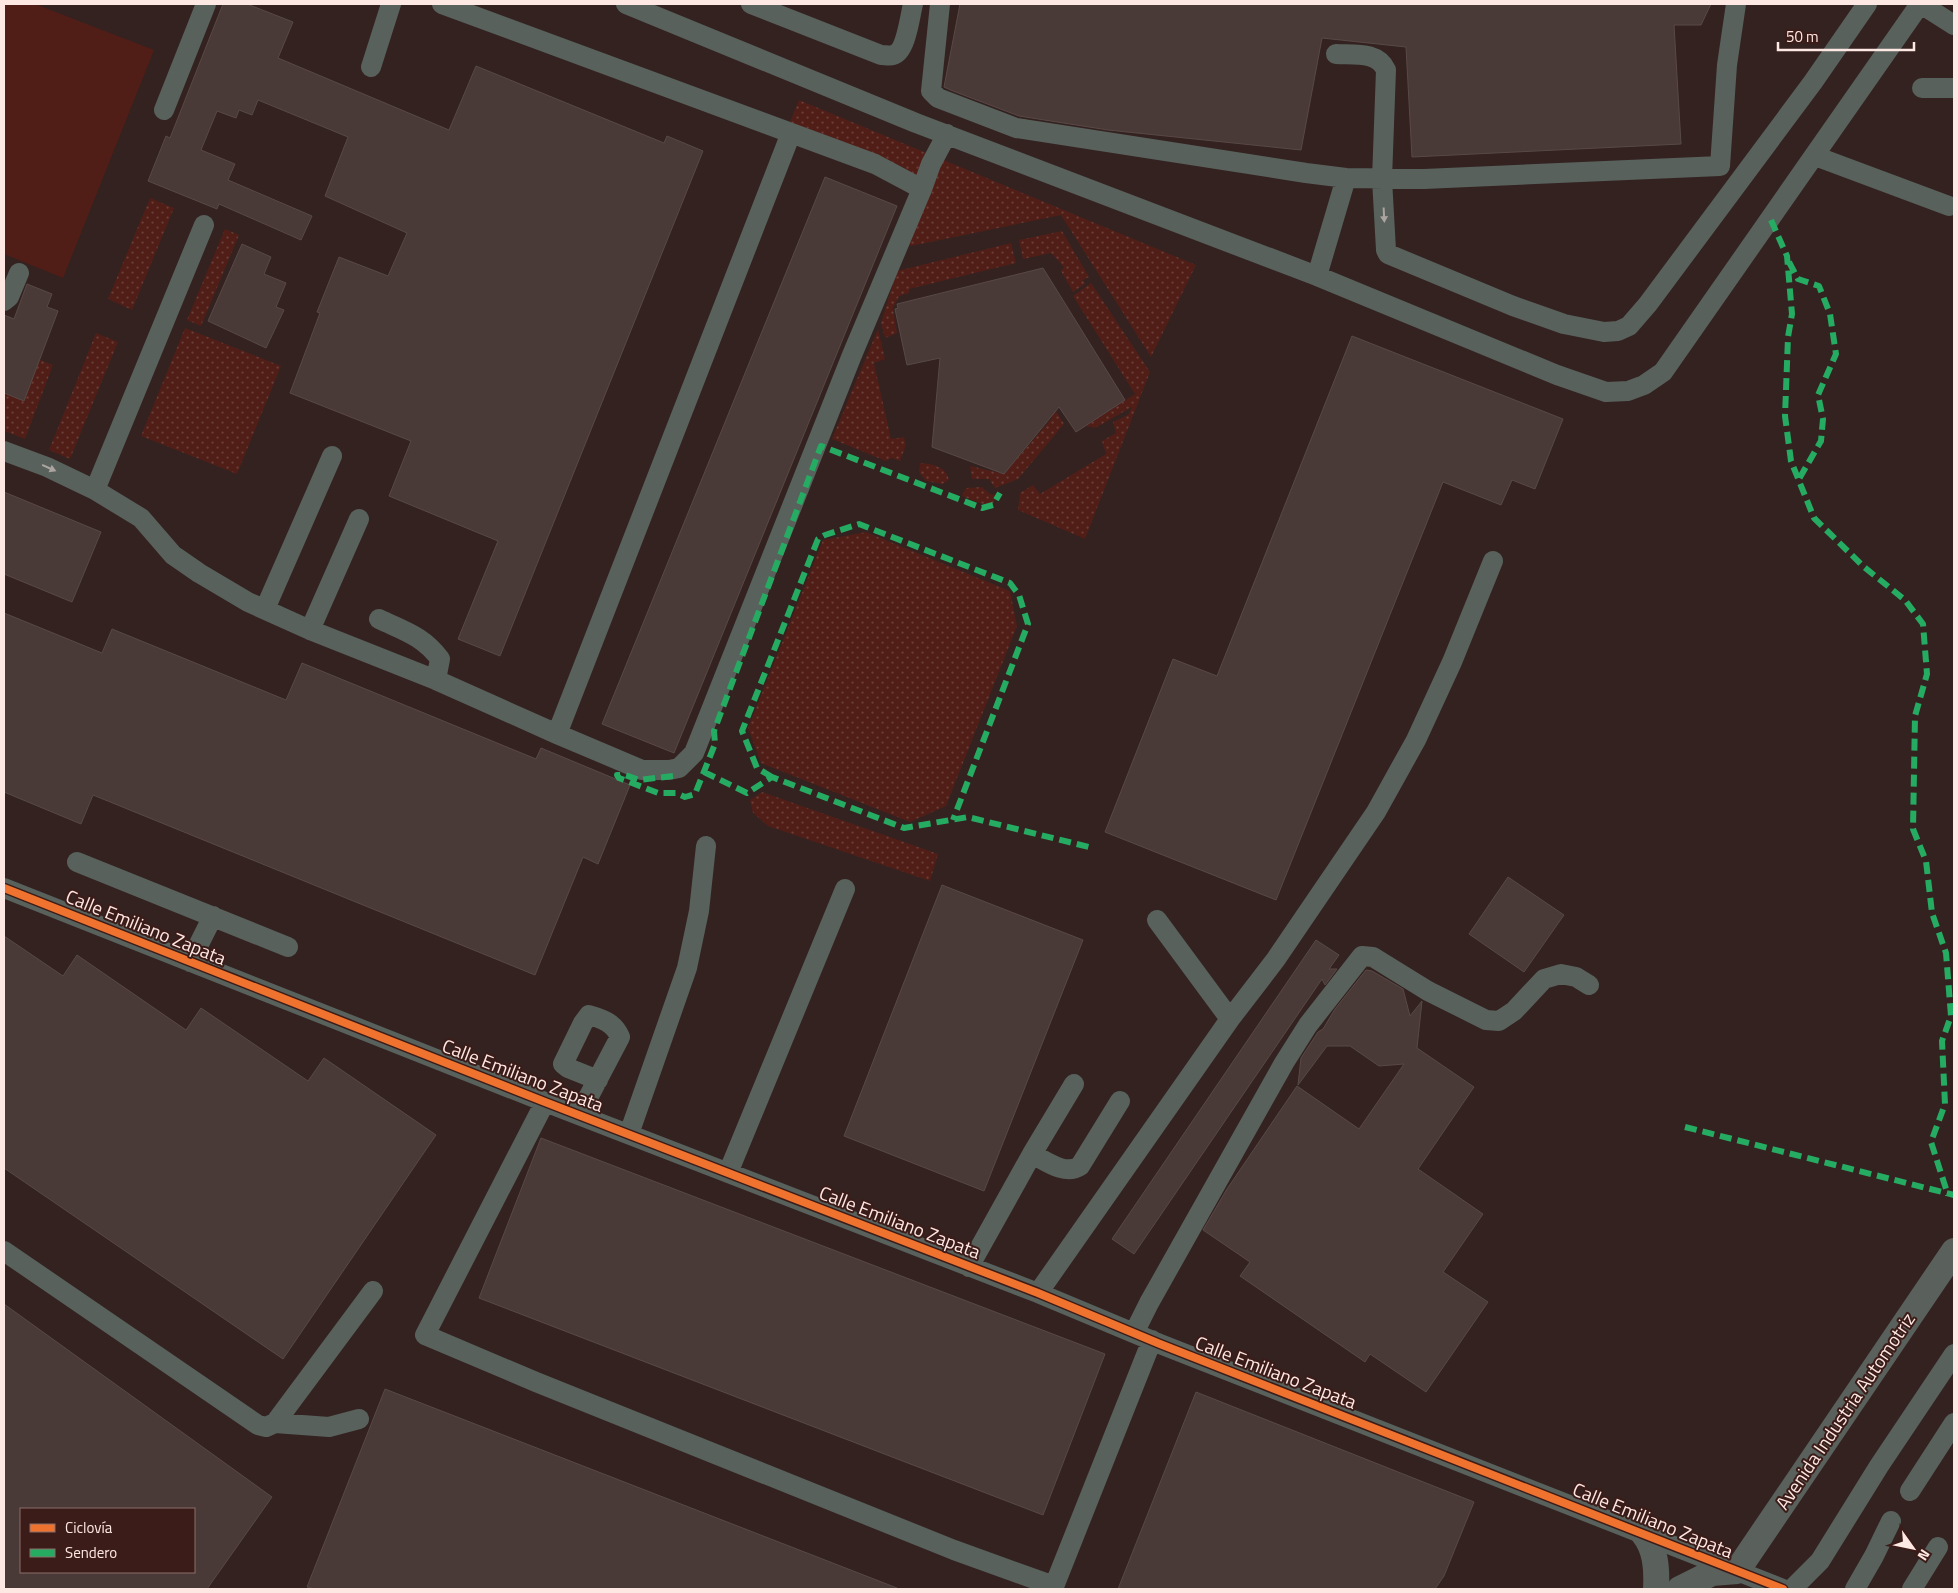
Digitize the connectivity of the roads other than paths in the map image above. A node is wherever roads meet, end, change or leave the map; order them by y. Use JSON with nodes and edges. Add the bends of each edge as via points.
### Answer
{"nodes":[{"id":1,"x":206,"y":4,"type":"edge"},
{"id":2,"x":391,"y":4,"type":"edge"},
{"id":3,"x":442,"y":4,"type":"edge"},
{"id":4,"x":626,"y":4,"type":"edge"},
{"id":5,"x":752,"y":4,"type":"edge"},
{"id":6,"x":912,"y":4,"type":"edge"},
{"id":7,"x":940,"y":4,"type":"edge"},
{"id":8,"x":1736,"y":4,"type":"edge"},
{"id":9,"x":1867,"y":4,"type":"edge"},
{"id":10,"x":1921,"y":4,"type":"edge"},
{"id":11,"x":1954,"y":25,"type":"edge"},
{"id":12,"x":1336,"y":54,"type":"dead end"},
{"id":13,"x":371,"y":67,"type":"dead end"},
{"id":14,"x":1922,"y":88,"type":"dead end"},
{"id":15,"x":1954,"y":88,"type":"edge"},
{"id":16,"x":164,"y":110,"type":"dead end"},
{"id":17,"x":791,"y":133,"type":"junction"},
{"id":18,"x":947,"y":134,"type":"junction"},
{"id":19,"x":1815,"y":156,"type":"junction"},
{"id":20,"x":1720,"y":166,"type":"junction"},
{"id":21,"x":1750,"y":166,"type":"junction"},
{"id":22,"x":1346,"y":178,"type":"junction"},
{"id":23,"x":1382,"y":179,"type":"junction"},
{"id":24,"x":922,"y":189,"type":"junction"},
{"id":25,"x":1949,"y":206,"type":"dead end"},
{"id":26,"x":204,"y":225,"type":"dead end"},
{"id":27,"x":19,"y":273,"type":"dead end"},
{"id":28,"x":1317,"y":276,"type":"junction"},
{"id":29,"x":4,"y":301,"type":"edge"},
{"id":30,"x":4,"y":451,"type":"edge"},
{"id":31,"x":332,"y":456,"type":"dead end"},
{"id":32,"x":95,"y":490,"type":"junction"},
{"id":33,"x":359,"y":519,"type":"dead end"},
{"id":34,"x":1493,"y":561,"type":"dead end"},
{"id":35,"x":265,"y":609,"type":"junction"},
{"id":36,"x":379,"y":619,"type":"dead end"},
{"id":37,"x":310,"y":630,"type":"junction"},
{"id":38,"x":436,"y":680,"type":"junction"},
{"id":39,"x":557,"y":734,"type":"junction"},
{"id":40,"x":706,"y":846,"type":"dead end"},
{"id":41,"x":77,"y":862,"type":"dead end"},
{"id":42,"x":4,"y":888,"type":"edge"},
{"id":43,"x":845,"y":889,"type":"dead end"},
{"id":44,"x":213,"y":916,"type":"junction"},
{"id":45,"x":1157,"y":920,"type":"dead end"},
{"id":46,"x":288,"y":947,"type":"dead end"},
{"id":47,"x":190,"y":962,"type":"junction"},
{"id":48,"x":1589,"y":985,"type":"dead end"},
{"id":49,"x":1230,"y":1018,"type":"junction"},
{"id":50,"x":598,"y":1080,"type":"dead end"},
{"id":51,"x":1074,"y":1084,"type":"dead end"},
{"id":52,"x":1120,"y":1101,"type":"dead end"},
{"id":53,"x":545,"y":1102,"type":"junction"},
{"id":54,"x":579,"y":1115,"type":"junction"},
{"id":55,"x":629,"y":1134,"type":"junction"},
{"id":56,"x":1032,"y":1154,"type":"junction"},
{"id":57,"x":728,"y":1173,"type":"junction"},
{"id":58,"x":4,"y":1251,"type":"edge"},
{"id":59,"x":1954,"y":1251,"type":"edge"},
{"id":60,"x":969,"y":1267,"type":"junction"},
{"id":61,"x":373,"y":1291,"type":"dead end"},
{"id":62,"x":1038,"y":1293,"type":"junction"},
{"id":63,"x":1143,"y":1336,"type":"junction"},
{"id":64,"x":1954,"y":1354,"type":"edge"},
{"id":65,"x":359,"y":1419,"type":"dead end"},
{"id":66,"x":275,"y":1423,"type":"junction"},
{"id":67,"x":1954,"y":1423,"type":"edge"},
{"id":68,"x":1910,"y":1491,"type":"dead end"},
{"id":69,"x":1891,"y":1521,"type":"dead end"},
{"id":70,"x":1643,"y":1533,"type":"junction"},
{"id":71,"x":1938,"y":1547,"type":"dead end"},
{"id":72,"x":1737,"y":1571,"type":"junction"},
{"id":73,"x":1053,"y":1588,"type":"edge"},
{"id":74,"x":1656,"y":1589,"type":"edge"},
{"id":75,"x":1680,"y":1589,"type":"edge"},
{"id":76,"x":1783,"y":1589,"type":"edge"},
{"id":77,"x":1792,"y":1589,"type":"edge"},
{"id":78,"x":1855,"y":1589,"type":"edge"},
{"id":79,"x":1912,"y":1589,"type":"edge"}],
"edges":[{"from":1,"to":16,"type":"street"},
{"from":2,"to":13,"type":"street"},
{"from":3,"to":17,"type":"street"},
{"from":4,"to":18,"type":"street"},
{"from":5,"to":6,"type":"street","via":[[888,56],[903,47]]},
{"from":7,"to":22,"type":"street","via":[[930,87],[938,98],[1016,128]]},
{"from":8,"to":20,"type":"street","via":[[1727,65]]},
{"from":9,"to":21,"type":"street"},
{"from":10,"to":11,"type":"street"},
{"from":10,"to":19,"type":"street"},
{"from":12,"to":23,"type":"street","via":[[1375,57],[1383,62],[1386,70]]},
{"from":14,"to":15,"type":"street"},
{"from":17,"to":24,"type":"street","via":[[889,170]]},
{"from":17,"to":39,"type":"street"},
{"from":18,"to":24,"type":"street"},
{"from":18,"to":28,"type":"street"},
{"from":19,"to":25,"type":"street"},
{"from":19,"to":28,"type":"street","via":[[1663,372],[1628,391],[1606,392],[1557,375]]},
{"from":20,"to":21,"type":"street"},
{"from":20,"to":23,"type":"street"},
{"from":23,"to":21,"type":"street","one_way":true,"via":[[1386,250],[1390,255],[1513,306],[1564,324],[1604,332],[1629,326]]},
{"from":22,"to":23,"type":"street"},
{"from":22,"to":28,"type":"street"},
{"from":24,"to":39,"type":"street","via":[[848,364],[694,754],[679,768],[642,770]]},
{"from":26,"to":32,"type":"street"},
{"from":27,"to":29,"type":"street","via":[[9,297]]},
{"from":30,"to":32,"type":"street","one_way":true},
{"from":31,"to":35,"type":"street"},
{"from":32,"to":35,"type":"street","via":[[141,518],[173,555],[248,602]]},
{"from":33,"to":37,"type":"street"},
{"from":34,"to":49,"type":"street","via":[[1416,740],[1376,812],[1276,959]]},
{"from":35,"to":37,"type":"street"},
{"from":36,"to":38,"type":"street","via":[[431,646],[440,659]]},
{"from":37,"to":38,"type":"street"},
{"from":38,"to":39,"type":"street"},
{"from":40,"to":55,"type":"street","via":[[699,911],[687,968]]},
{"from":41,"to":44,"type":"street"},
{"from":42,"to":47,"type":"street","name":"Calle Emiliano Zapata"},
{"from":43,"to":57,"type":"street"},
{"from":44,"to":46,"type":"street"},
{"from":44,"to":47,"type":"street"},
{"from":45,"to":49,"type":"street"},
{"from":47,"to":53,"type":"street","name":"Calle Emiliano Zapata"},
{"from":48,"to":63,"type":"street","via":[[1576,977],[1561,974],[1544,978],[1514,1011],[1498,1021],[1486,1020],[1428,991],[1373,957],[1362,956],[1308,1025],[1284,1063],[1148,1303]]},
{"from":49,"to":62,"type":"street"},
{"from":50,"to":54,"type":"street"},
{"from":51,"to":56,"type":"street"},
{"from":52,"to":56,"type":"street","via":[[1076,1169],[1063,1169]]},
{"from":53,"to":54,"type":"street","name":"Calle Emiliano Zapata"},
{"from":53,"to":73,"type":"street","via":[[425,1335]]},
{"from":54,"to":55,"type":"street","name":"Calle Emiliano Zapata"},
{"from":55,"to":57,"type":"street","name":"Calle Emiliano Zapata"},
{"from":56,"to":60,"type":"street"},
{"from":57,"to":60,"type":"street","name":"Calle Emiliano Zapata"},
{"from":58,"to":66,"type":"street","via":[[258,1425],[266,1427]]},
{"from":59,"to":72,"type":"main road","name":"Avenida Industria Automotriz"},
{"from":60,"to":62,"type":"street","name":"Calle Emiliano Zapata"},
{"from":61,"to":66,"type":"street"},
{"from":62,"to":63,"type":"street","name":"Calle Emiliano Zapata"},
{"from":63,"to":70,"type":"street","name":"Calle Emiliano Zapata"},
{"from":63,"to":73,"type":"street"},
{"from":64,"to":77,"type":"street","via":[[1820,1561]]},
{"from":65,"to":66,"type":"street","via":[[329,1427]]},
{"from":67,"to":68,"type":"street"},
{"from":69,"to":78,"type":"street"},
{"from":70,"to":72,"type":"street","name":"Calle Emiliano Zapata"},
{"from":70,"to":74,"type":"main road","via":[[1650,1542],[1655,1562]]},
{"from":71,"to":79,"type":"street"},
{"from":72,"to":75,"type":"main road","via":[[1712,1574]]},
{"from":72,"to":76,"type":"street","name":"Calle Emiliano Zapata"}]}
